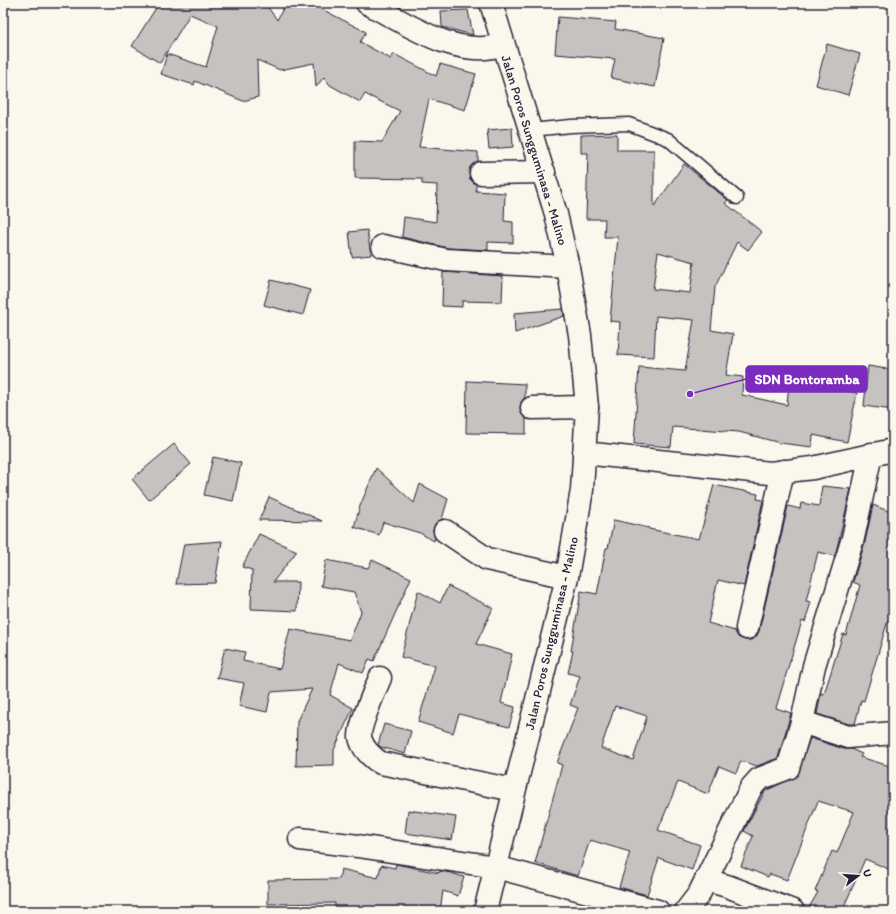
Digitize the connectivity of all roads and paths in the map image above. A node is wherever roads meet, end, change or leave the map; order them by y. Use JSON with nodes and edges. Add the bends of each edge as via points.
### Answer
{"nodes":[{"id":1,"x":367,"y":3,"type":"edge"},
{"id":2,"x":491,"y":3,"type":"edge"},
{"id":3,"x":503,"y":44,"type":"junction"},
{"id":4,"x":531,"y":130,"type":"junction"},
{"id":5,"x":544,"y":172,"type":"junction"},
{"id":6,"x":481,"y":173,"type":"dead end"},
{"id":7,"x":737,"y":198,"type":"dead end"},
{"id":8,"x":384,"y":246,"type":"dead end"},
{"id":9,"x":568,"y":267,"type":"junction"},
{"id":10,"x":586,"y":407,"type":"junction"},
{"id":11,"x":532,"y":408,"type":"dead end"},
{"id":12,"x":893,"y":450,"type":"edge"},
{"id":13,"x":584,"y":453,"type":"junction"},
{"id":14,"x":871,"y":454,"type":"junction"},
{"id":15,"x":783,"y":471,"type":"junction"},
{"id":16,"x":445,"y":531,"type":"dead end"},
{"id":17,"x":567,"y":577,"type":"junction"},
{"id":18,"x":747,"y":628,"type":"dead end"},
{"id":19,"x":380,"y":678,"type":"dead end"},
{"id":20,"x":802,"y":722,"type":"junction"},
{"id":21,"x":893,"y":733,"type":"edge"},
{"id":22,"x":514,"y":790,"type":"junction"},
{"id":23,"x":300,"y":839,"type":"dead end"},
{"id":24,"x":496,"y":867,"type":"junction"},
{"id":25,"x":706,"y":880,"type":"junction"},
{"id":26,"x":485,"y":911,"type":"edge"},
{"id":27,"x":658,"y":911,"type":"edge"},
{"id":28,"x":686,"y":911,"type":"edge"},
{"id":29,"x":793,"y":911,"type":"edge"}],
"edges":[{"from":1,"to":3,"type":"street","via":[[458,47],[477,50]]},
{"from":2,"to":3,"type":"street","name":"Jalan Poros Sungguminasa - Malino"},
{"from":3,"to":4,"type":"street","name":"Jalan Poros Sungguminasa - Malino"},
{"from":4,"to":5,"type":"street","name":"Jalan Poros Sungguminasa - Malino"},
{"from":4,"to":7,"type":"lane","via":[[628,124],[668,139]]},
{"from":5,"to":6,"type":"street"},
{"from":5,"to":9,"type":"street","name":"Jalan Poros Sungguminasa - Malino"},
{"from":8,"to":9,"type":"street","via":[[446,260]]},
{"from":9,"to":10,"type":"street","name":"Jalan Poros Sungguminasa - Malino","via":[[580,335]]},
{"from":10,"to":11,"type":"street"},
{"from":10,"to":13,"type":"street","name":"Jalan Poros Sungguminasa - Malino"},
{"from":12,"to":14,"type":"street"},
{"from":13,"to":15,"type":"street","via":[[770,473]]},
{"from":13,"to":17,"type":"street","name":"Jalan Poros Sungguminasa - Malino","via":[[582,490]]},
{"from":14,"to":15,"type":"street","via":[[813,468]]},
{"from":14,"to":20,"type":"street","via":[[853,538],[814,666]]},
{"from":15,"to":18,"type":"street"},
{"from":16,"to":17,"type":"street","via":[[487,559]]},
{"from":17,"to":22,"type":"street","name":"Jalan Poros Sungguminasa - Malino"},
{"from":19,"to":22,"type":"street","via":[[360,736],[374,759],[381,763]]},
{"from":20,"to":21,"type":"street","via":[[848,737]]},
{"from":20,"to":25,"type":"street","via":[[788,768],[759,779],[751,788]]},
{"from":22,"to":24,"type":"street","name":"Jalan Poros Sungguminasa - Malino"},
{"from":23,"to":24,"type":"street"},
{"from":24,"to":26,"type":"street","name":"Jalan Poros Sungguminasa - Malino"},
{"from":24,"to":27,"type":"street"},
{"from":25,"to":28,"type":"street","via":[[694,903]]},
{"from":25,"to":29,"type":"street"}]}
